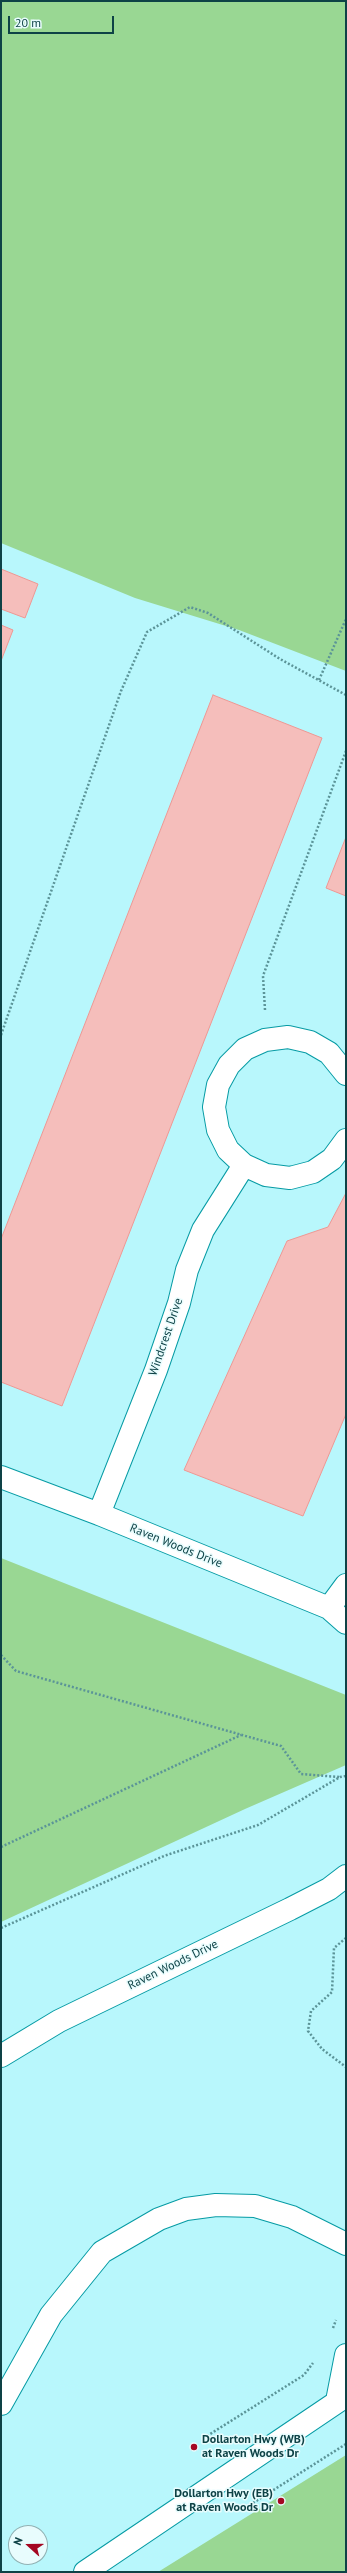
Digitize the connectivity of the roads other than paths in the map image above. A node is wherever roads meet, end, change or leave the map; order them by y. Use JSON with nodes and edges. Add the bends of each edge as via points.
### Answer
{"nodes":[{"id":1,"x":346,"y":1074,"type":"edge"},
{"id":2,"x":346,"y":1140,"type":"edge"},
{"id":3,"x":244,"y":1165,"type":"junction"},
{"id":4,"x":1,"y":1477,"type":"edge"},
{"id":5,"x":99,"y":1514,"type":"junction"},
{"id":6,"x":346,"y":1585,"type":"edge"},
{"id":7,"x":329,"y":1608,"type":"junction"},
{"id":8,"x":346,"y":1623,"type":"edge"},
{"id":9,"x":346,"y":1876,"type":"edge"},
{"id":10,"x":1,"y":2056,"type":"edge"},
{"id":11,"x":346,"y":2244,"type":"edge"},
{"id":12,"x":346,"y":2355,"type":"edge"},
{"id":13,"x":342,"y":2398,"type":"edge"},
{"id":14,"x":1,"y":2404,"type":"edge"},
{"id":15,"x":85,"y":2572,"type":"edge"}],
"edges":[{"from":1,"to":3,"type":"street","via":[[329,1053],[310,1042],[288,1037],[266,1040],[239,1055],[229,1065],[218,1085],[214,1107],[218,1130],[228,1150]]},
{"from":2,"to":3,"type":"street","via":[[332,1159],[313,1172],[290,1178],[266,1175]]},
{"from":3,"to":5,"type":"street","name":"Windcrest Drive","via":[[203,1230],[187,1270],[179,1303],[156,1370]]},
{"from":4,"to":5,"type":"street","name":"Raven Woods Drive"},
{"from":5,"to":7,"type":"street","name":"Raven Woods Drive"},
{"from":6,"to":7,"type":"street"},
{"from":7,"to":8,"type":"street","name":"Raven Woods Drive"},
{"from":9,"to":10,"type":"street","name":"Raven Woods Drive","via":[[329,1889],[290,1909],[59,2021]]},
{"from":11,"to":14,"type":"street","via":[[292,2217],[255,2206],[216,2205],[186,2209],[159,2219],[102,2252],[51,2315]]},
{"from":12,"to":13,"type":"street"},
{"from":13,"to":15,"type":"street"}]}
